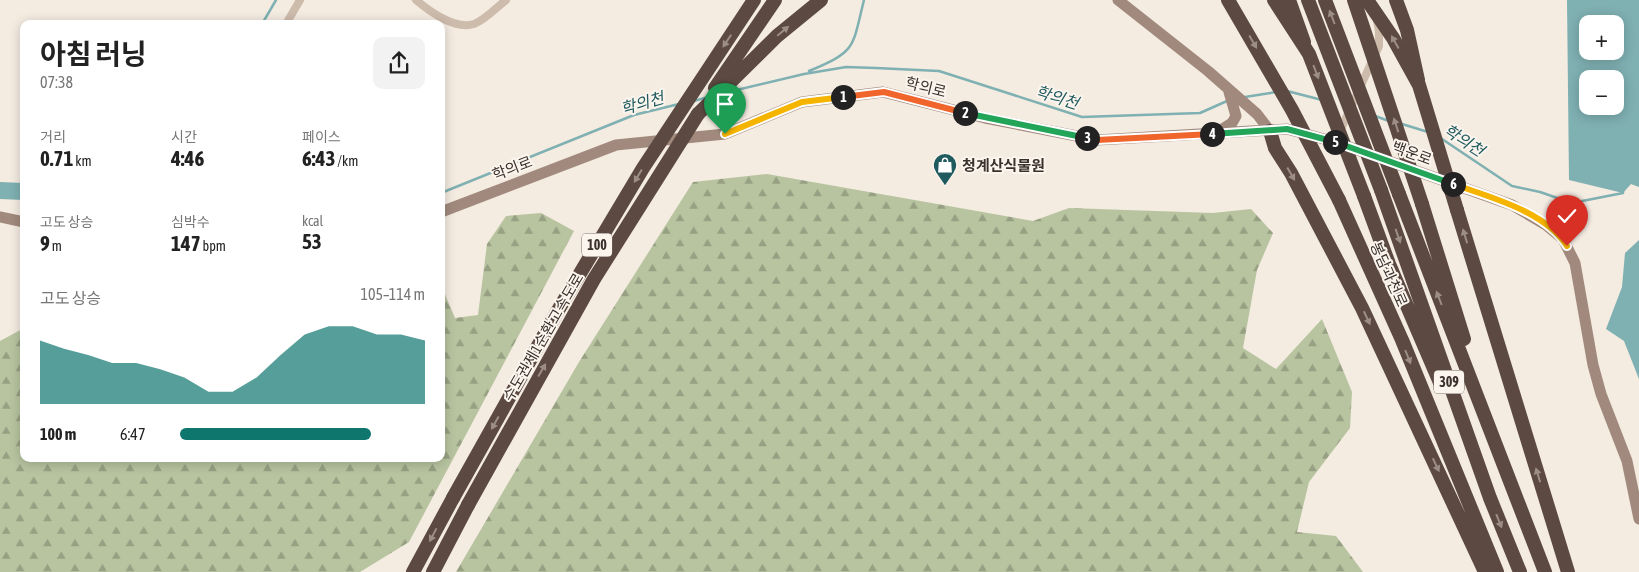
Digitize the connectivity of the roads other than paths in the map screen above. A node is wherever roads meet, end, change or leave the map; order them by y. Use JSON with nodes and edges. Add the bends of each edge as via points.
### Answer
{"nodes":[{"id":1,"x":300,"y":0,"type":"edge"},
{"id":2,"x":416,"y":0,"type":"edge"},
{"id":3,"x":506,"y":0,"type":"edge"},
{"id":4,"x":754,"y":0,"type":"edge"},
{"id":5,"x":775,"y":0,"type":"edge"},
{"id":6,"x":821,"y":0,"type":"edge"},
{"id":7,"x":1118,"y":0,"type":"edge"},
{"id":8,"x":1228,"y":0,"type":"edge"},
{"id":9,"x":1274,"y":0,"type":"edge"},
{"id":10,"x":1290,"y":0,"type":"edge"},
{"id":11,"x":1308,"y":0,"type":"edge"},
{"id":12,"x":1325,"y":0,"type":"edge"},
{"id":13,"x":1354,"y":0,"type":"edge"},
{"id":14,"x":1367,"y":0,"type":"edge"},
{"id":15,"x":1371,"y":0,"type":"edge"},
{"id":16,"x":1396,"y":0,"type":"edge"},
{"id":17,"x":288,"y":20,"type":"edge"},
{"id":18,"x":1309,"y":54,"type":"junction"},
{"id":19,"x":1419,"y":85,"type":"junction"},
{"id":20,"x":1240,"y":107,"type":"junction"},
{"id":21,"x":698,"y":114,"type":"junction"},
{"id":22,"x":1270,"y":131,"type":"junction"},
{"id":23,"x":1217,"y":133,"type":"junction"},
{"id":24,"x":1335,"y":142,"type":"junction"},
{"id":25,"x":445,"y":210,"type":"edge"},
{"id":26,"x":0,"y":217,"type":"edge"},
{"id":27,"x":20,"y":221,"type":"edge"},
{"id":28,"x":1500,"y":457,"type":"junction"},
{"id":29,"x":1490,"y":498,"type":"junction"},
{"id":30,"x":1639,"y":519,"type":"edge"},
{"id":31,"x":413,"y":572,"type":"edge"},
{"id":32,"x":433,"y":572,"type":"edge"},
{"id":33,"x":1485,"y":572,"type":"edge"},
{"id":34,"x":1497,"y":572,"type":"edge"},
{"id":35,"x":1520,"y":572,"type":"edge"},
{"id":36,"x":1545,"y":572,"type":"edge"},
{"id":37,"x":1568,"y":572,"type":"edge"}],
"edges":[{"from":1,"to":17,"type":"street"},
{"from":2,"to":3,"type":"street","via":[[447,20],[462,25],[474,24]]},
{"from":4,"to":31,"type":"highway","name":"수도권제1순환고속도로","number":"100","one_way":true,"bridge":true,"via":[[643,168],[557,312]]},
{"from":5,"to":21,"type":"highway","name":"수도권제1순환고속도로","number":"100"},
{"from":21,"to":6,"type":"highway","one_way":true,"via":[[778,36]]},
{"from":7,"to":20,"type":"street","via":[[1208,71]]},
{"from":8,"to":34,"type":"highway","name":"봉담과천로","one_way":true,"bridge":true,"via":[[1292,110],[1339,200],[1402,340]]},
{"from":9,"to":18,"type":"highway","bridge":true},
{"from":10,"to":18,"type":"highway","bridge":true},
{"from":11,"to":29,"type":"highway","name":"봉담과천로","number":"309","one_way":true,"bridge":true,"via":[[1382,190]]},
{"from":28,"to":12,"type":"highway","number":"309","one_way":true,"bridge":true},
{"from":28,"to":13,"type":"highway","one_way":true,"bridge":true,"via":[[1422,204]]},
{"from":19,"to":14,"type":"highway","one_way":true,"bridge":true},
{"from":15,"to":24,"type":"street","bridge":true,"via":[[1379,31],[1379,46]]},
{"from":16,"to":19,"type":"highway","bridge":true,"via":[[1407,30]]},
{"from":18,"to":29,"type":"highway","one_way":true,"bridge":true,"via":[[1389,264]]},
{"from":37,"to":19,"type":"highway","one_way":true,"bridge":true},
{"from":20,"to":22,"type":"street"},
{"from":20,"to":23,"type":"street","via":[[1232,123]]},
{"from":32,"to":21,"type":"highway","name":"수도권제1순환고속도로","number":"100","one_way":true,"bridge":true,"via":[[594,279]]},
{"from":22,"to":23,"type":"street","name":"학의로"},
{"from":22,"to":24,"type":"street","name":"백운로","via":[[1287,129]]},
{"from":22,"to":33,"type":"highway","one_way":true,"via":[[1275,148],[1362,308]]},
{"from":23,"to":25,"type":"street","name":"학의로","via":[[1097,140],[985,118],[884,92],[802,102],[725,134],[616,145]]},
{"from":24,"to":30,"type":"street","name":"백운로","via":[[1512,205],[1563,239],[1575,263],[1593,365],[1627,461]]},
{"from":26,"to":27,"type":"street"},
{"from":28,"to":36,"type":"highway","number":"309"},
{"from":29,"to":35,"type":"highway","name":"봉담과천로","number":"309","one_way":true}]}
